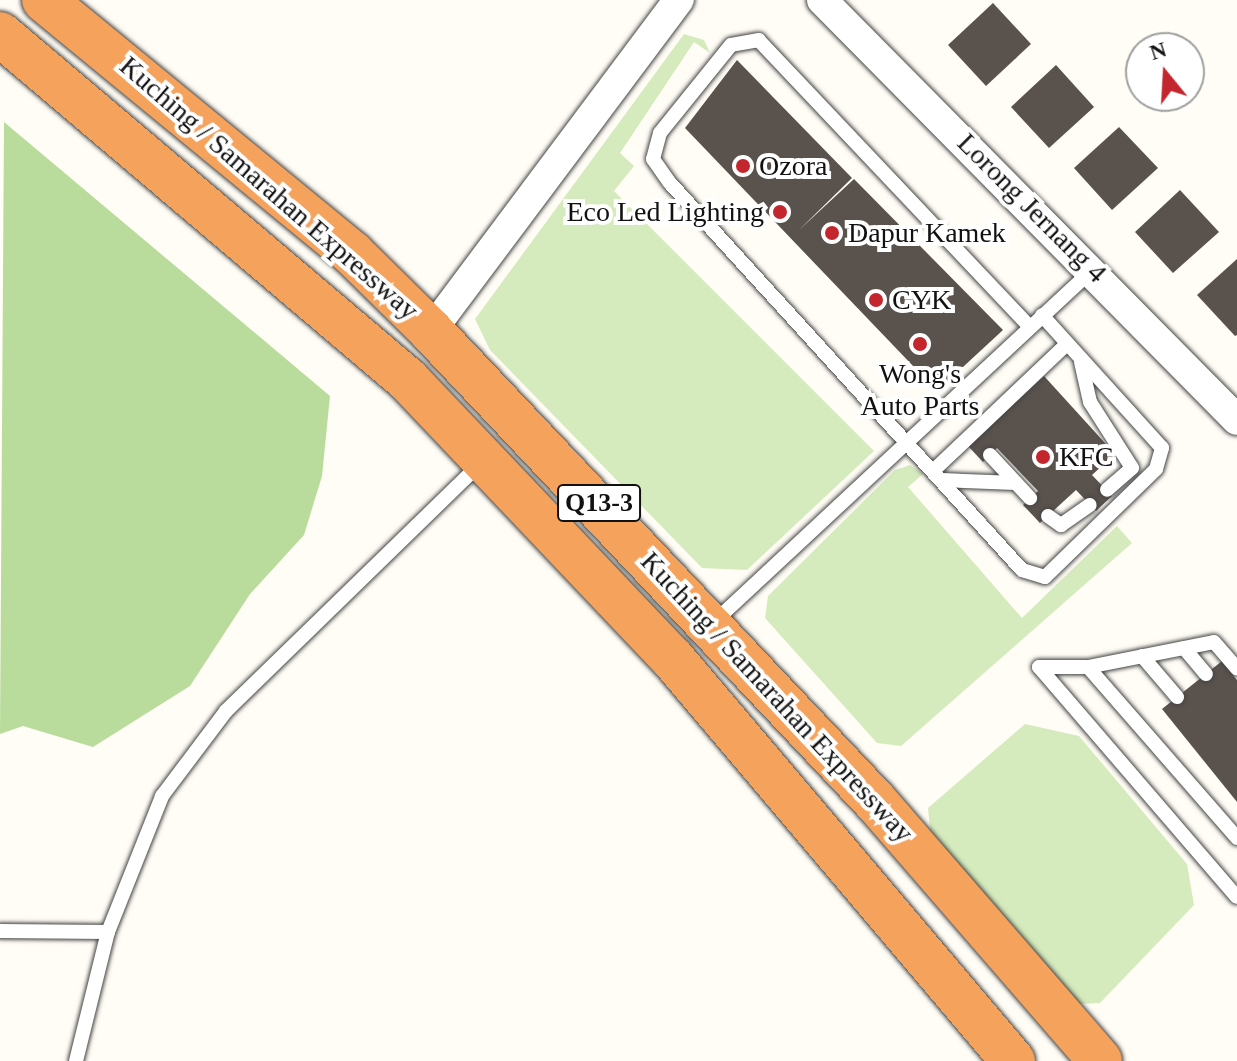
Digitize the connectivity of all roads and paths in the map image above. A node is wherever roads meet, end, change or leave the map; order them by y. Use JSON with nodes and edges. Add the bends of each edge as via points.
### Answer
{"nodes":[{"id":1,"x":44,"y":0,"type":"edge"},
{"id":2,"x":679,"y":0,"type":"edge"},
{"id":3,"x":822,"y":0,"type":"edge"},
{"id":4,"x":0,"y":34,"type":"edge"},
{"id":5,"x":1094,"y":268,"type":"junction"},
{"id":6,"x":1042,"y":315,"type":"junction"},
{"id":7,"x":1029,"y":326,"type":"junction"},
{"id":8,"x":431,"y":331,"type":"junction"},
{"id":9,"x":1066,"y":345,"type":"junction"},
{"id":10,"x":1081,"y":361,"type":"junction"},
{"id":11,"x":1237,"y":420,"type":"edge"},
{"id":12,"x":909,"y":445,"type":"junction"},
{"id":13,"x":990,"y":455,"type":"dead end"},
{"id":14,"x":484,"y":460,"type":"junction"},
{"id":15,"x":938,"y":476,"type":"junction"},
{"id":16,"x":1016,"y":483,"type":"junction"},
{"id":17,"x":1107,"y":490,"type":"dead end"},
{"id":18,"x":1030,"y":498,"type":"dead end"},
{"id":19,"x":1090,"y":505,"type":"dead end"},
{"id":20,"x":1048,"y":516,"type":"dead end"},
{"id":21,"x":710,"y":625,"type":"junction"},
{"id":22,"x":1184,"y":648,"type":"junction"},
{"id":23,"x":1142,"y":656,"type":"junction"},
{"id":24,"x":1088,"y":667,"type":"junction"},
{"id":25,"x":1237,"y":668,"type":"edge"},
{"id":26,"x":1206,"y":674,"type":"dead end"},
{"id":27,"x":1177,"y":697,"type":"dead end"},
{"id":28,"x":1237,"y":838,"type":"edge"},
{"id":29,"x":1237,"y":897,"type":"edge"},
{"id":30,"x":0,"y":931,"type":"edge"},
{"id":31,"x":108,"y":932,"type":"junction"},
{"id":32,"x":76,"y":1061,"type":"edge"},
{"id":33,"x":1013,"y":1061,"type":"edge"},
{"id":34,"x":1100,"y":1061,"type":"edge"}],
"edges":[{"from":1,"to":8,"type":"highway","name":"Kuching / Samarahan Expressway","number":"Q13-3","via":[[352,253]]},
{"from":2,"to":8,"type":"street"},
{"from":3,"to":5,"type":"street","name":"Lorong Jernang 4"},
{"from":4,"to":14,"type":"highway","name":"Kuching / Samarahan Expressway","number":"Q13-3","via":[[408,380]]},
{"from":5,"to":6,"type":"lane"},
{"from":5,"to":11,"type":"street","name":"Lorong Jernang 4"},
{"from":6,"to":7,"type":"lane"},
{"from":6,"to":9,"type":"lane"},
{"from":7,"to":12,"type":"lane"},
{"from":7,"to":12,"type":"lane","via":[[782,60],[759,40],[731,45],[660,133],[653,159]]},
{"from":8,"to":21,"type":"highway","name":"Kuching / Samarahan Expressway","number":"Q13-3"},
{"from":9,"to":10,"type":"lane"},
{"from":9,"to":15,"type":"lane"},
{"from":10,"to":15,"type":"lane","via":[[1162,448],[1161,459],[1045,577],[1022,570]]},
{"from":10,"to":17,"type":"lane","via":[[1090,402],[1132,468]]},
{"from":12,"to":15,"type":"lane"},
{"from":12,"to":21,"type":"lane"},
{"from":13,"to":16,"type":"lane"},
{"from":14,"to":31,"type":"lane","via":[[226,711],[162,796]]},
{"from":14,"to":33,"type":"highway","name":"Kuching / Samarahan Expressway","number":"Q13-3","via":[[672,658]]},
{"from":15,"to":16,"type":"lane"},
{"from":16,"to":18,"type":"lane"},
{"from":19,"to":20,"type":"lane","via":[[1061,525]]},
{"from":21,"to":34,"type":"highway","name":"Kuching / Samarahan Expressway","number":"Q13-3","via":[[876,802]]},
{"from":22,"to":23,"type":"lane"},
{"from":22,"to":25,"type":"lane","via":[[1214,642]]},
{"from":22,"to":26,"type":"lane"},
{"from":23,"to":24,"type":"lane"},
{"from":23,"to":27,"type":"lane"},
{"from":24,"to":28,"type":"lane"},
{"from":24,"to":29,"type":"lane","via":[[1039,667]]},
{"from":30,"to":31,"type":"lane"},
{"from":31,"to":32,"type":"lane"}]}
